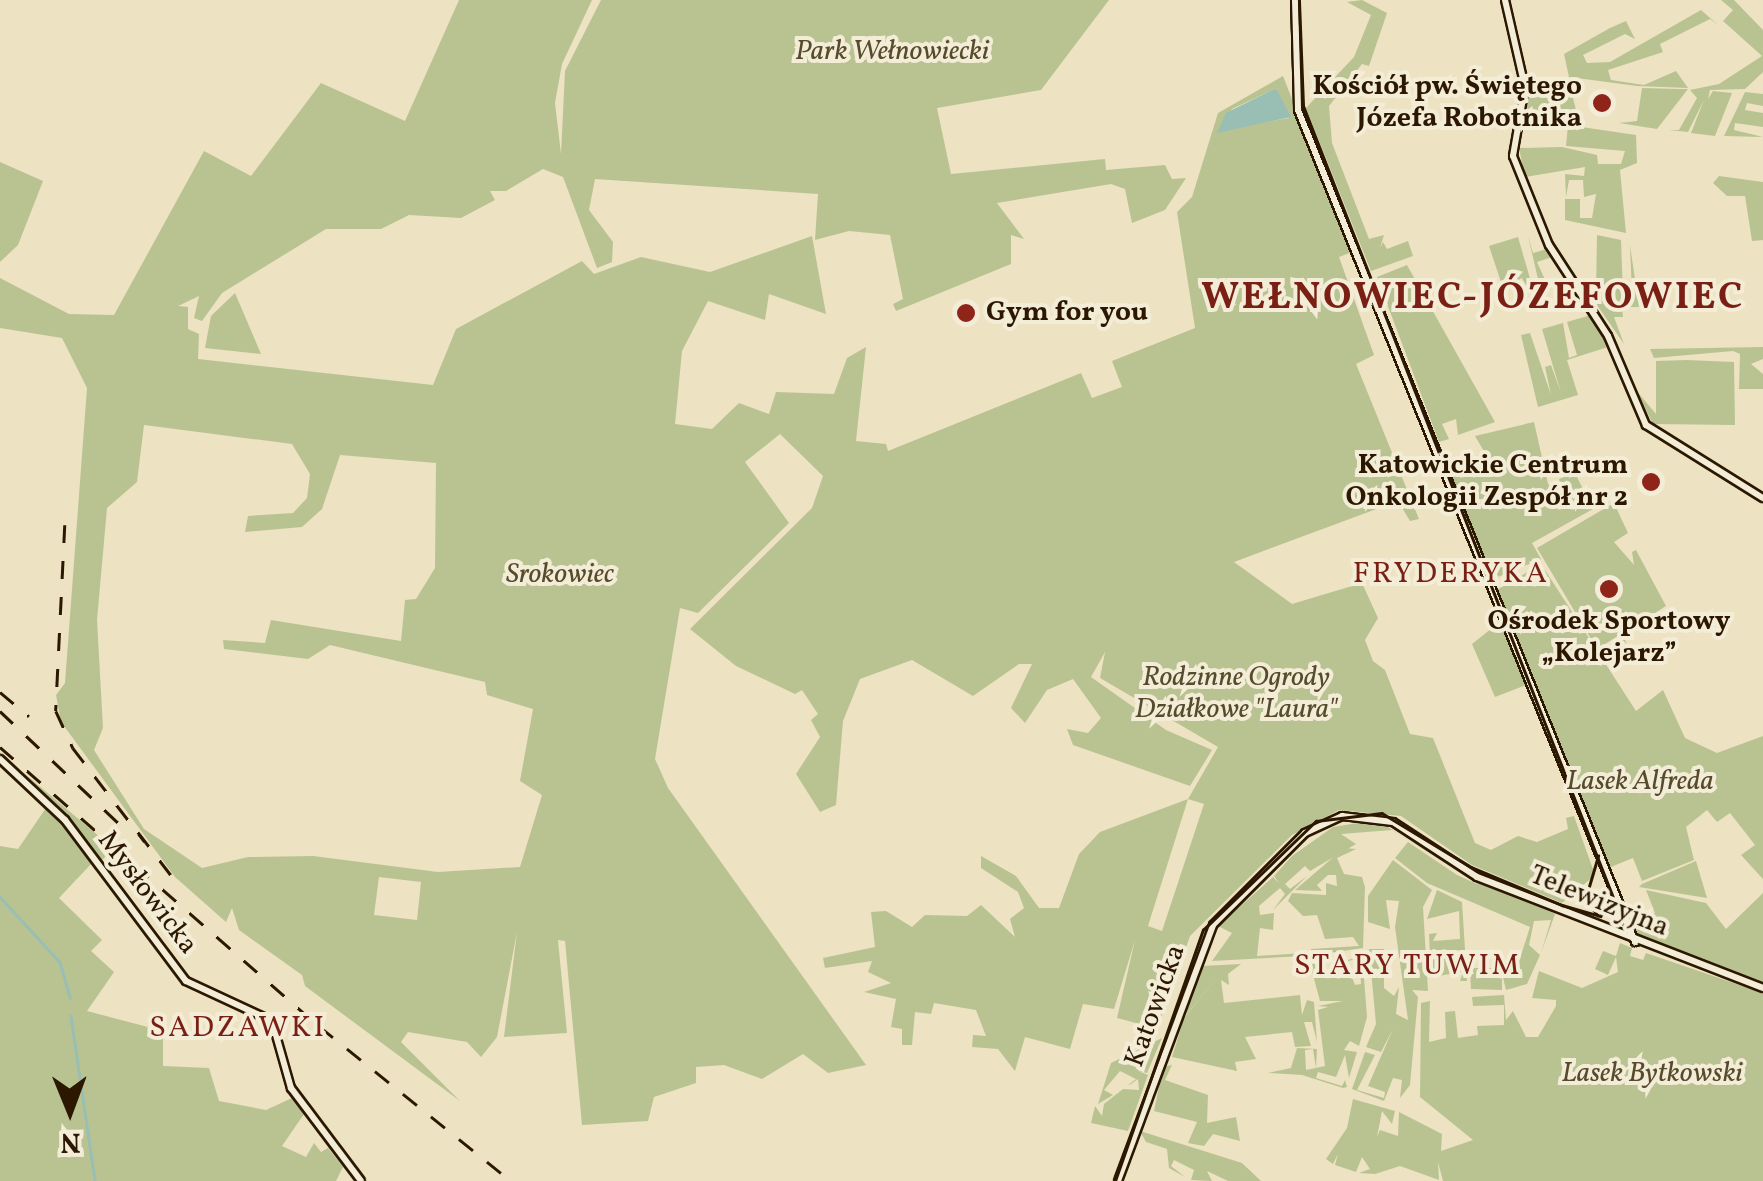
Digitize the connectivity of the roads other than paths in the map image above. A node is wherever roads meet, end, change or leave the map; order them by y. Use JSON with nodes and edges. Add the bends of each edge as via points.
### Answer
{"nodes":[{"id":1,"x":1295,"y":0,"type":"edge"},
{"id":2,"x":1505,"y":0,"type":"edge"},
{"id":3,"x":1763,"y":498,"type":"edge"},
{"id":4,"x":0,"y":760,"type":"edge"},
{"id":5,"x":1426,"y":842,"type":"joint"},
{"id":6,"x":1617,"y":922,"type":"junction"},
{"id":7,"x":1599,"y":927,"type":"junction"},
{"id":8,"x":1614,"y":933,"type":"junction"},
{"id":9,"x":1635,"y":942,"type":"junction"},
{"id":10,"x":1763,"y":988,"type":"edge"},
{"id":11,"x":361,"y":1181,"type":"edge"},
{"id":12,"x":1118,"y":1181,"type":"edge"}],
"edges":[{"from":1,"to":6,"type":"main road","via":[[1298,110]]},
{"from":2,"to":3,"type":"main road","via":[[1525,87],[1514,156],[1549,245],[1608,336],[1646,425]]},
{"from":4,"to":11,"type":"main road","name":"Mysłowicka","via":[[64,820],[184,979],[272,1022],[291,1088]]},
{"from":5,"to":7,"type":"main road","name":"Telewizyjna","via":[[1478,877]]},
{"from":5,"to":12,"type":"main road","name":"Katowicka","via":[[1376,816],[1326,820],[1220,915],[1199,950]]},
{"from":6,"to":7,"type":"main road"},
{"from":6,"to":8,"type":"main road"},
{"from":6,"to":9,"type":"main road"},
{"from":7,"to":8,"type":"main road","name":"Telewizyjna"},
{"from":8,"to":9,"type":"main road","name":"Telewizyjna"},
{"from":9,"to":10,"type":"main road","name":"Telewizyjna"}]}
